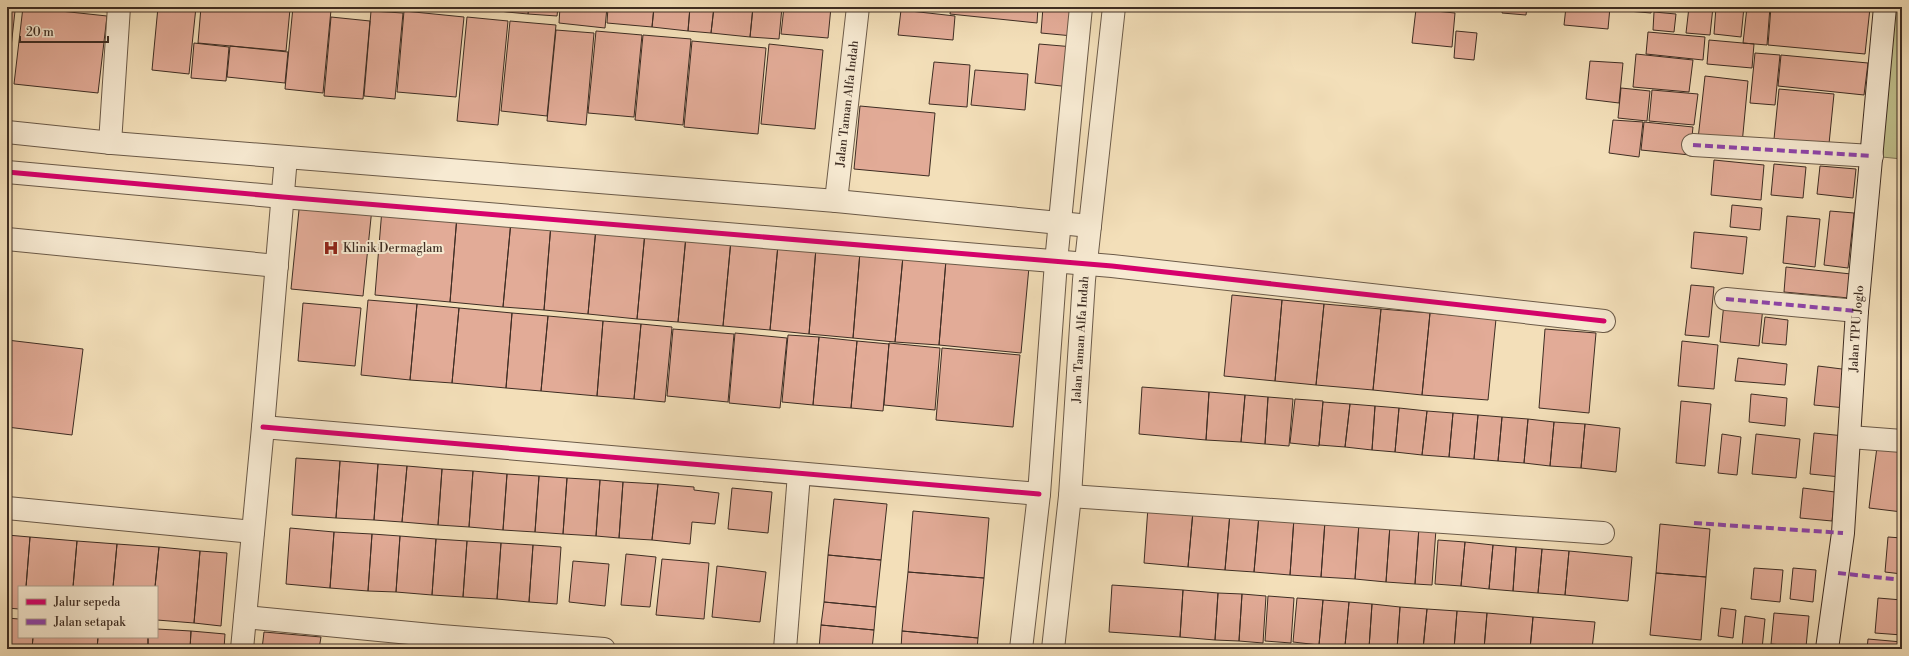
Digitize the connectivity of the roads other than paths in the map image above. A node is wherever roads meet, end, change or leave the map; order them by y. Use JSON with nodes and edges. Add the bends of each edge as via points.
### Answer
{"nodes":[{"id":1,"x":119,"y":7,"type":"edge"},
{"id":2,"x":858,"y":7,"type":"edge"},
{"id":3,"x":1082,"y":7,"type":"edge"},
{"id":4,"x":1114,"y":7,"type":"edge"},
{"id":5,"x":1885,"y":7,"type":"edge"},
{"id":6,"x":7,"y":132,"type":"edge"},
{"id":7,"x":110,"y":143,"type":"junction"},
{"id":8,"x":1693,"y":145,"type":"dead end"},
{"id":9,"x":1872,"y":156,"type":"junction"},
{"id":10,"x":286,"y":157,"type":"junction"},
{"id":11,"x":7,"y":172,"type":"edge"},
{"id":12,"x":283,"y":197,"type":"junction"},
{"id":13,"x":836,"y":201,"type":"junction"},
{"id":14,"x":1061,"y":223,"type":"junction"},
{"id":15,"x":1090,"y":226,"type":"junction"},
{"id":16,"x":7,"y":239,"type":"edge"},
{"id":17,"x":1056,"y":262,"type":"junction"},
{"id":18,"x":1086,"y":264,"type":"junction"},
{"id":19,"x":277,"y":266,"type":"junction"},
{"id":20,"x":1726,"y":299,"type":"dead end"},
{"id":21,"x":1857,"y":311,"type":"junction"},
{"id":22,"x":1604,"y":321,"type":"dead end"},
{"id":23,"x":263,"y":427,"type":"junction"},
{"id":24,"x":1850,"y":437,"type":"junction"},
{"id":25,"x":1902,"y":441,"type":"edge"},
{"id":26,"x":799,"y":474,"type":"junction"},
{"id":27,"x":1039,"y":494,"type":"junction"},
{"id":28,"x":1070,"y":496,"type":"junction"},
{"id":29,"x":7,"y":508,"type":"edge"},
{"id":30,"x":253,"y":532,"type":"junction"},
{"id":31,"x":1604,"y":533,"type":"dead end"},
{"id":32,"x":245,"y":617,"type":"junction"},
{"id":33,"x":440,"y":642,"type":"edge"},
{"id":34,"x":242,"y":649,"type":"edge"},
{"id":35,"x":604,"y":649,"type":"edge"},
{"id":36,"x":785,"y":649,"type":"edge"},
{"id":37,"x":1021,"y":649,"type":"edge"},
{"id":38,"x":1053,"y":649,"type":"edge"},
{"id":39,"x":1827,"y":649,"type":"edge"}],
"edges":[{"from":1,"to":7,"type":"street"},
{"from":2,"to":13,"type":"street","name":"Jalan Taman Alfa Indah"},
{"from":3,"to":14,"type":"street"},
{"from":4,"to":15,"type":"street","name":"Jalan Taman Alfa Indah"},
{"from":5,"to":9,"type":"street","name":"Jalan TPU Joglo"},
{"from":6,"to":7,"type":"street"},
{"from":7,"to":10,"type":"street"},
{"from":8,"to":9,"type":"street"},
{"from":9,"to":21,"type":"street","name":"Jalan TPU Joglo"},
{"from":10,"to":12,"type":"street"},
{"from":10,"to":13,"type":"street"},
{"from":11,"to":12,"type":"street"},
{"from":12,"to":17,"type":"street"},
{"from":12,"to":19,"type":"street"},
{"from":13,"to":14,"type":"street"},
{"from":14,"to":15,"type":"street"},
{"from":14,"to":17,"type":"street"},
{"from":15,"to":18,"type":"street","name":"Jalan Taman Alfa Indah"},
{"from":16,"to":19,"type":"street"},
{"from":17,"to":18,"type":"street"},
{"from":17,"to":27,"type":"street"},
{"from":18,"to":22,"type":"street"},
{"from":18,"to":28,"type":"street","name":"Jalan Taman Alfa Indah"},
{"from":19,"to":23,"type":"street"},
{"from":20,"to":21,"type":"street"},
{"from":21,"to":24,"type":"street","name":"Jalan TPU Joglo"},
{"from":23,"to":26,"type":"street"},
{"from":23,"to":30,"type":"street"},
{"from":24,"to":25,"type":"street"},
{"from":24,"to":39,"type":"street","name":"Jalan TPU Joglo","via":[[1843,533]]},
{"from":26,"to":27,"type":"street"},
{"from":26,"to":36,"type":"street"},
{"from":27,"to":37,"type":"street"},
{"from":28,"to":31,"type":"street"},
{"from":28,"to":38,"type":"street","name":"Jalan Taman Alfa Indah"},
{"from":29,"to":30,"type":"street"},
{"from":30,"to":32,"type":"street"},
{"from":32,"to":33,"type":"street"},
{"from":32,"to":34,"type":"street"},
{"from":33,"to":35,"type":"street"}]}
